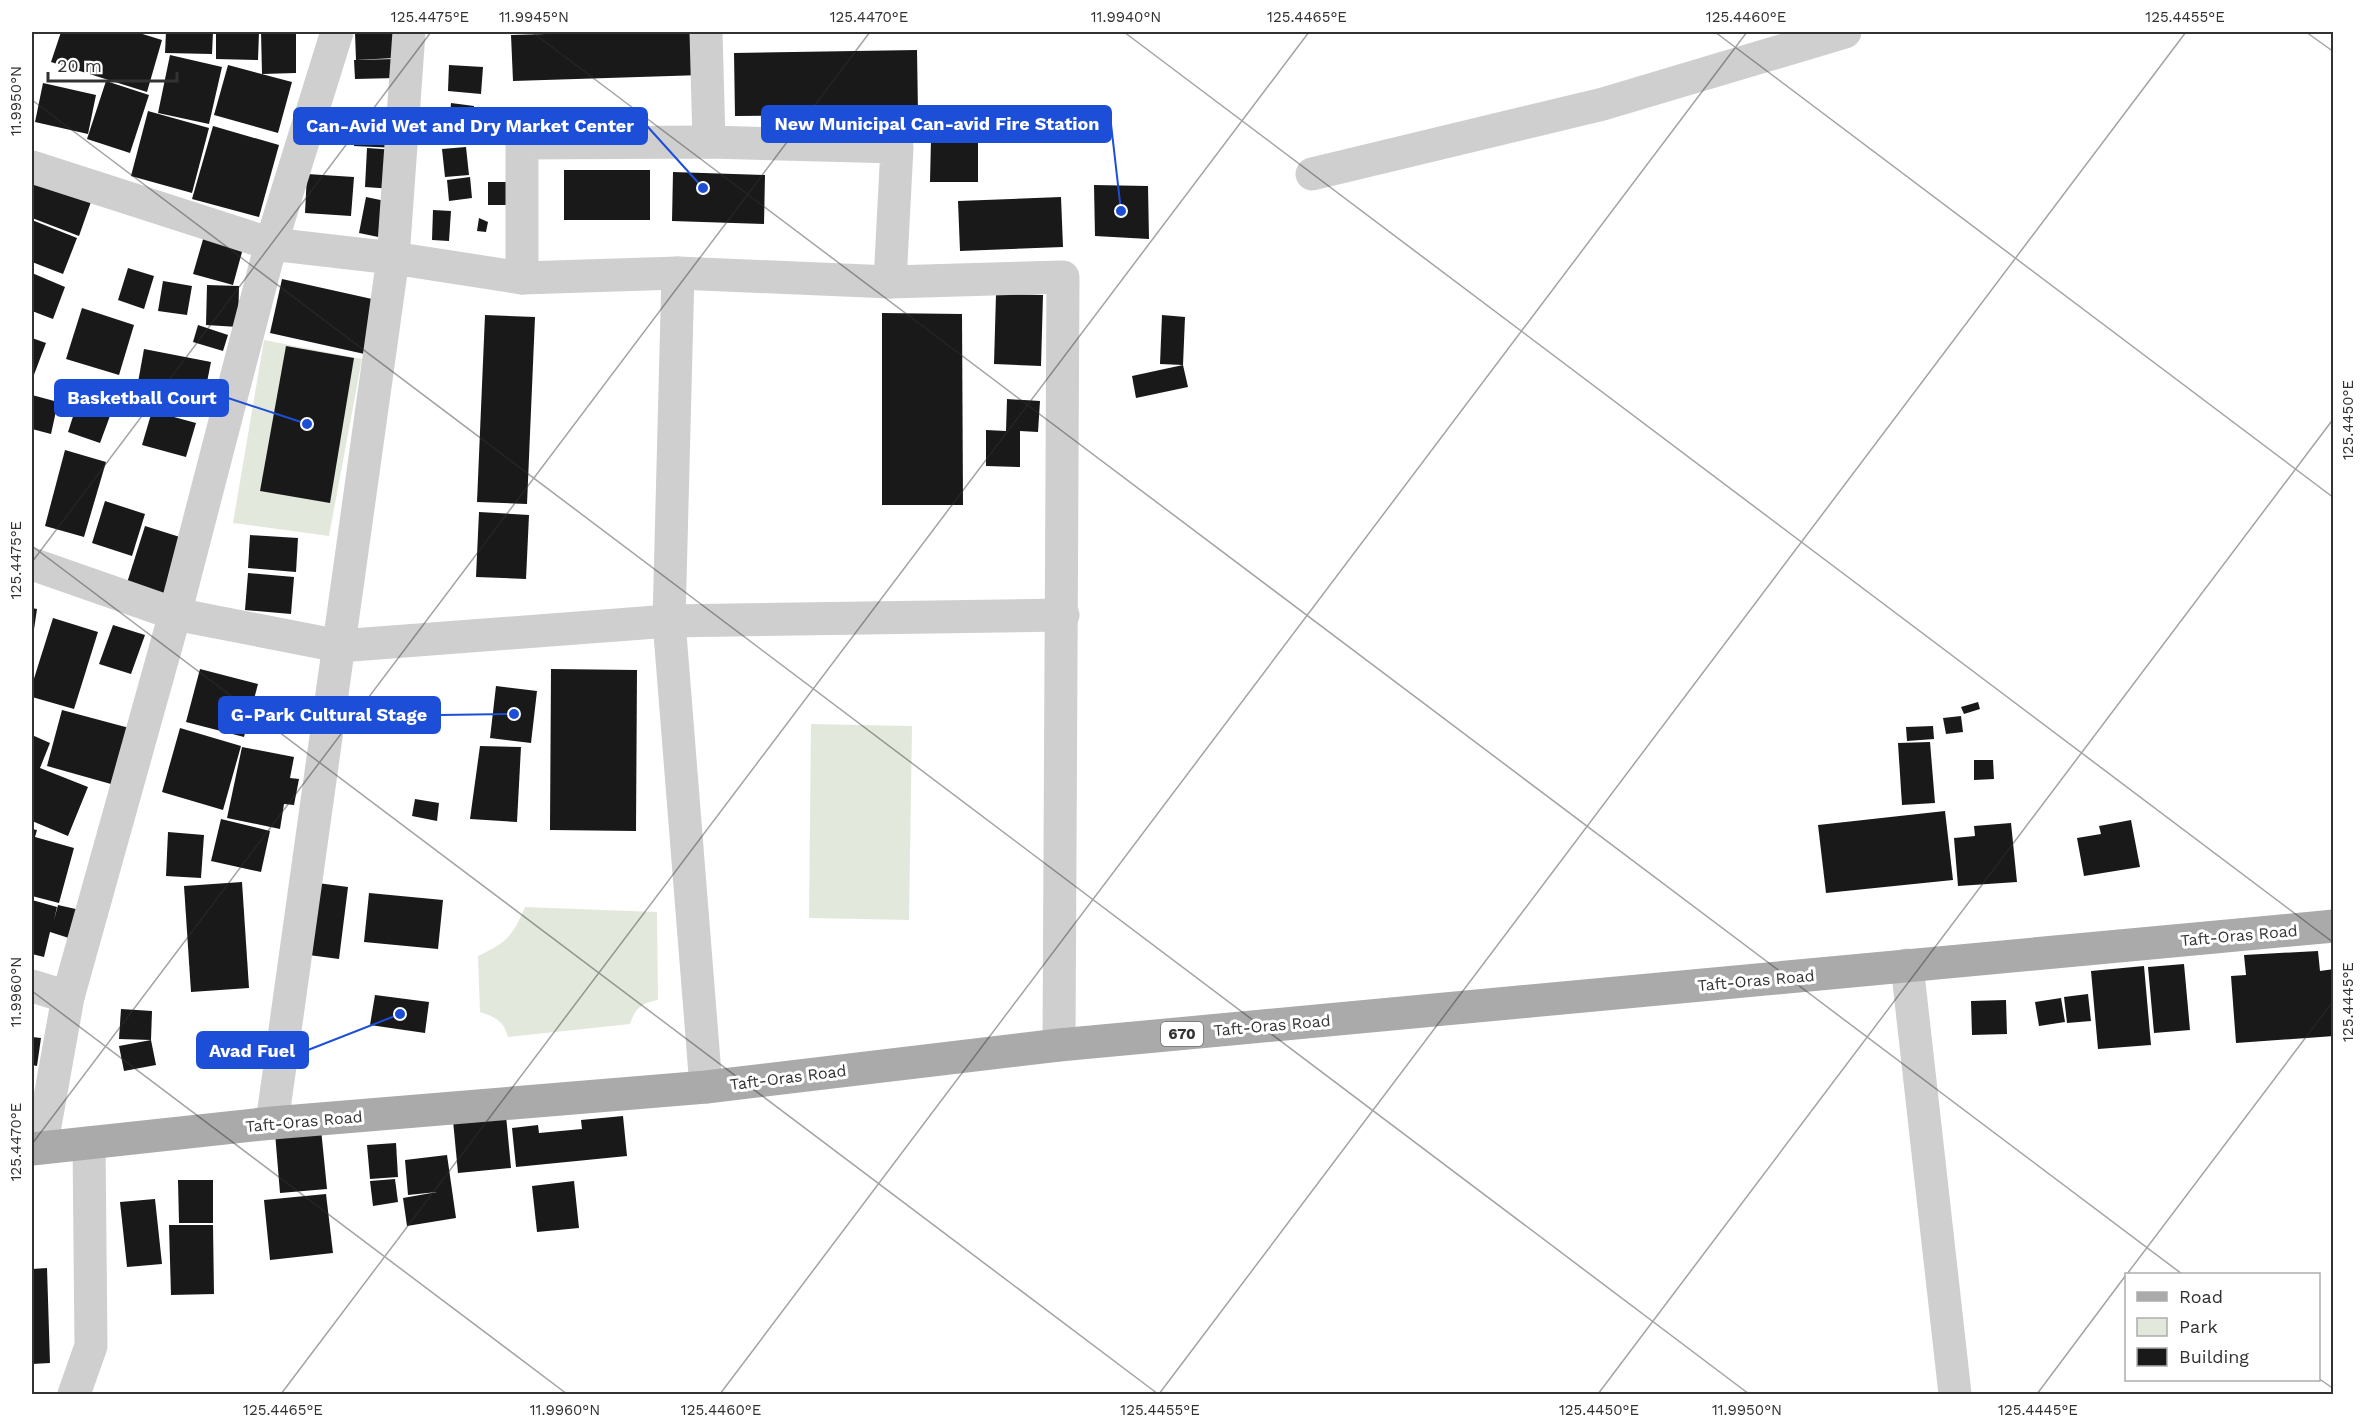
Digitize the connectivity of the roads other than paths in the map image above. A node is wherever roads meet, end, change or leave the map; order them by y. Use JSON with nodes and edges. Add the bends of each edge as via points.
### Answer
{"nodes":[{"id":1,"x":337,"y":32,"type":"edge"},
{"id":2,"x":409,"y":32,"type":"edge"},
{"id":3,"x":706,"y":32,"type":"edge"},
{"id":4,"x":1845,"y":32,"type":"edge"},
{"id":5,"x":709,"y":142,"type":"junction"},
{"id":6,"x":32,"y":166,"type":"edge"},
{"id":7,"x":1312,"y":174,"type":"dead end"},
{"id":8,"x":271,"y":244,"type":"junction"},
{"id":9,"x":393,"y":258,"type":"junction"},
{"id":10,"x":678,"y":273,"type":"junction"},
{"id":11,"x":522,"y":278,"type":"junction"},
{"id":12,"x":890,"y":282,"type":"junction"},
{"id":13,"x":32,"y":564,"type":"edge"},
{"id":14,"x":175,"y":614,"type":"junction"},
{"id":15,"x":1063,"y":615,"type":"junction"},
{"id":16,"x":669,"y":621,"type":"junction"},
{"id":17,"x":339,"y":646,"type":"junction"},
{"id":18,"x":2334,"y":926,"type":"edge"},
{"id":19,"x":1907,"y":965,"type":"junction"},
{"id":20,"x":32,"y":986,"type":"edge"},
{"id":21,"x":68,"y":996,"type":"junction"},
{"id":22,"x":1059,"y":1045,"type":"junction"},
{"id":23,"x":706,"y":1087,"type":"junction"},
{"id":24,"x":272,"y":1123,"type":"junction"},
{"id":25,"x":89,"y":1143,"type":"junction"},
{"id":26,"x":36,"y":1148,"type":"edge"},
{"id":27,"x":74,"y":1395,"type":"edge"},
{"id":28,"x":1955,"y":1395,"type":"edge"}],
"edges":[{"from":1,"to":8,"type":"street"},
{"from":2,"to":9,"type":"street"},
{"from":3,"to":5,"type":"street"},
{"from":4,"to":7,"type":"street","via":[[1603,104]]},
{"from":5,"to":11,"type":"street","via":[[522,143]]},
{"from":5,"to":12,"type":"street","via":[[897,147]]},
{"from":6,"to":8,"type":"street"},
{"from":8,"to":9,"type":"street"},
{"from":8,"to":14,"type":"street"},
{"from":9,"to":11,"type":"street"},
{"from":9,"to":17,"type":"street"},
{"from":10,"to":11,"type":"street"},
{"from":10,"to":12,"type":"street"},
{"from":10,"to":16,"type":"street"},
{"from":12,"to":15,"type":"street","via":[[1063,277]]},
{"from":13,"to":14,"type":"street"},
{"from":14,"to":17,"type":"street"},
{"from":14,"to":21,"type":"street"},
{"from":15,"to":16,"type":"street"},
{"from":15,"to":22,"type":"street"},
{"from":16,"to":17,"type":"street"},
{"from":16,"to":23,"type":"street"},
{"from":17,"to":24,"type":"street"},
{"from":18,"to":19,"type":"main road","name":"Taft-Oras Road","number":"670"},
{"from":19,"to":22,"type":"main road","name":"Taft-Oras Road","number":"670"},
{"from":19,"to":28,"type":"street"},
{"from":20,"to":21,"type":"street"},
{"from":21,"to":26,"type":"street"},
{"from":22,"to":23,"type":"main road","name":"Taft-Oras Road","number":"670"},
{"from":23,"to":24,"type":"main road","name":"Taft-Oras Road","number":"670"},
{"from":24,"to":25,"type":"main road","name":"Taft-Oras Road","number":"670"},
{"from":25,"to":26,"type":"main road","name":"Taft-Oras Road","number":"670"},
{"from":25,"to":27,"type":"street","via":[[91,1346]]}]}
